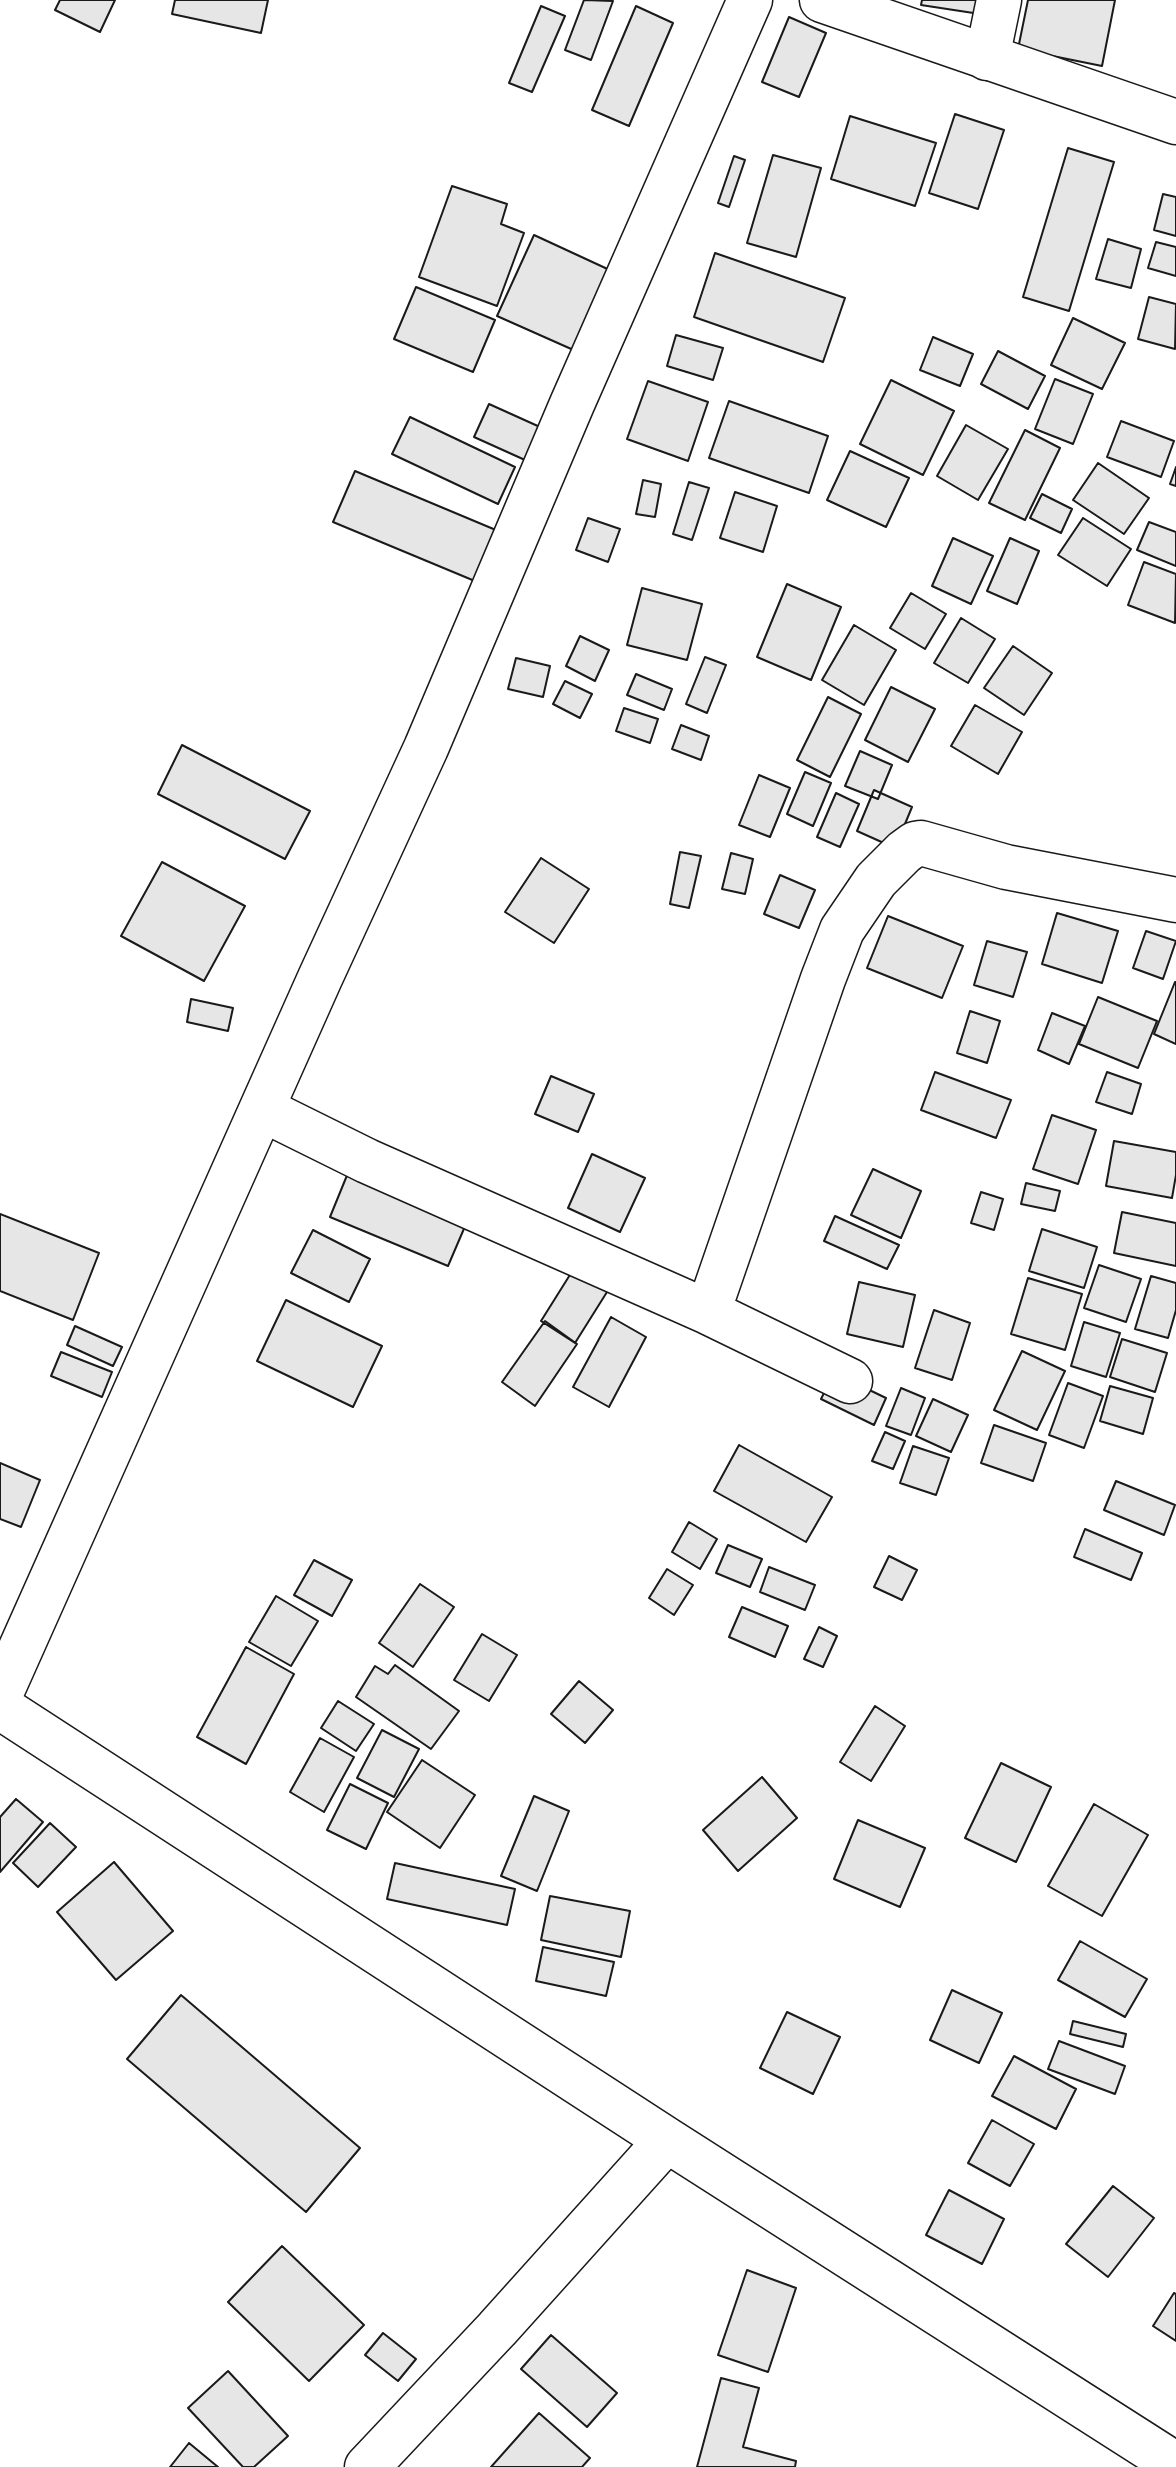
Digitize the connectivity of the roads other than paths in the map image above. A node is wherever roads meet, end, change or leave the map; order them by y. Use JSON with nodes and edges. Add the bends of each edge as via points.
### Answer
{"nodes":[{"id":1,"x":750,"y":0,"type":"edge"},
{"id":2,"x":822,"y":0,"type":"edge"},
{"id":3,"x":999,"y":0,"type":"edge"},
{"id":4,"x":987,"y":58,"type":"junction"},
{"id":5,"x":1176,"y":122,"type":"edge"},
{"id":6,"x":1176,"y":900,"type":"edge"},
{"id":7,"x":262,"y":1109,"type":"junction"},
{"id":8,"x":708,"y":1312,"type":"junction"},
{"id":9,"x":850,"y":1381,"type":"dead end"},
{"id":10,"x":0,"y":1695,"type":"edge"},
{"id":11,"x":0,"y":1707,"type":"edge"},
{"id":12,"x":667,"y":2140,"type":"junction"},
{"id":13,"x":1176,"y":2465,"type":"edge"},
{"id":14,"x":367,"y":2467,"type":"edge"}],
"edges":[{"from":1,"to":7,"type":"street","via":[[426,748]]},
{"from":2,"to":4,"type":"street"},
{"from":3,"to":4,"type":"street"},
{"from":4,"to":5,"type":"street"},
{"from":6,"to":8,"type":"street","via":[[1006,867],[921,843],[904,852],[876,880],[842,930]]},
{"from":7,"to":8,"type":"street"},
{"from":7,"to":10,"type":"street"},
{"from":8,"to":9,"type":"street"},
{"from":11,"to":12,"type":"street"},
{"from":12,"to":13,"type":"street"},
{"from":12,"to":14,"type":"street"}]}
